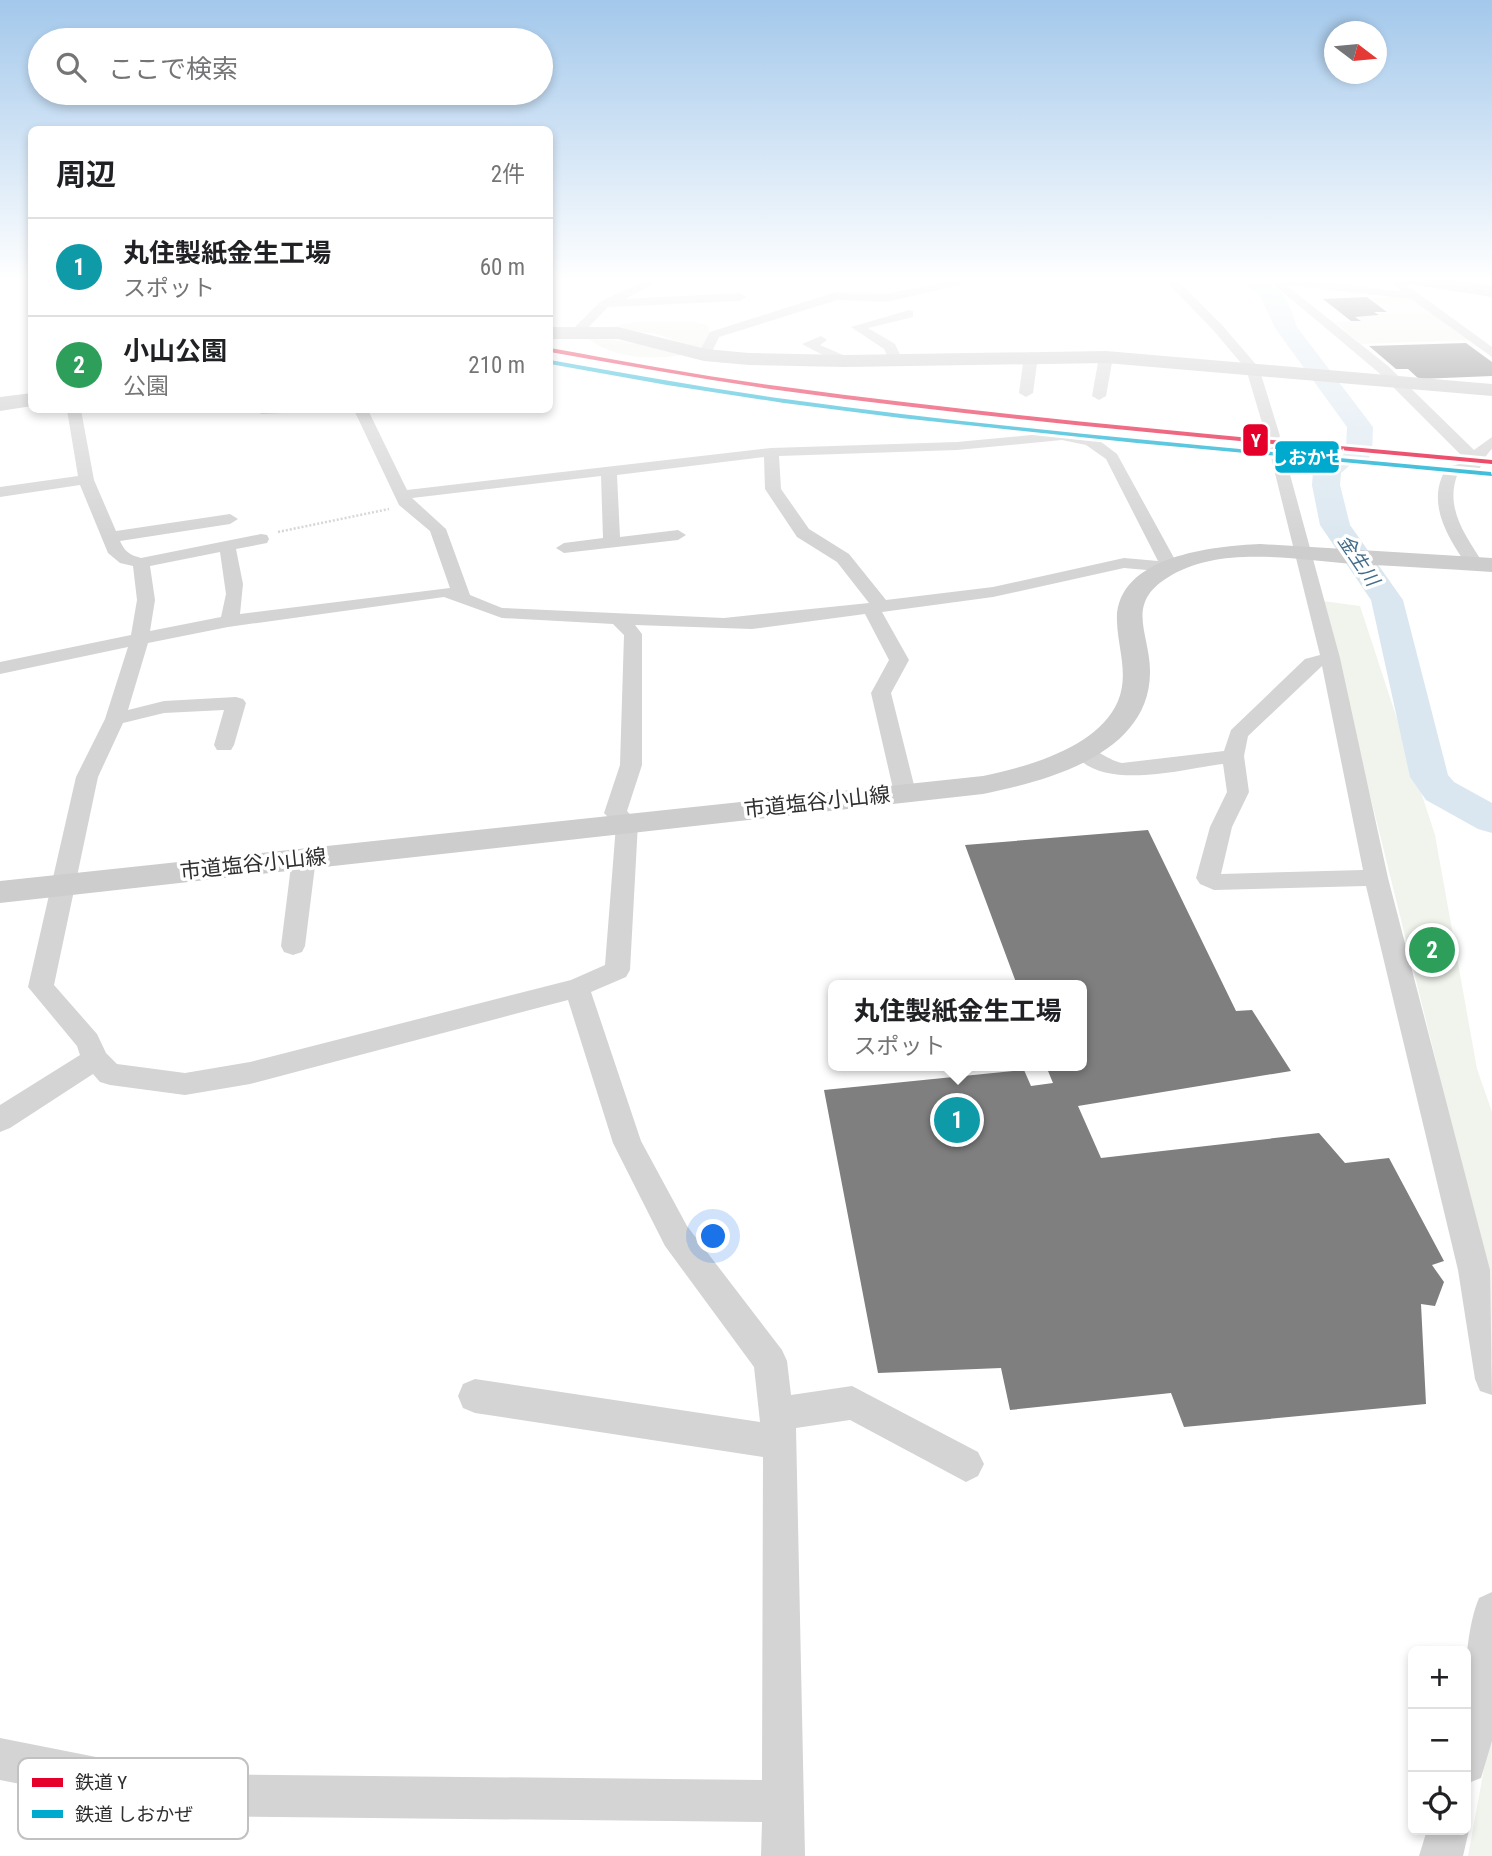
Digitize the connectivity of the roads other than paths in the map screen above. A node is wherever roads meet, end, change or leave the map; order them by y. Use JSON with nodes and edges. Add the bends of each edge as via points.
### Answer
{"nodes":[{"id":1,"x":1030,"y":365,"type":"edge"},
{"id":2,"x":1104,"y":365,"type":"edge"},
{"id":3,"x":1207,"y":365,"type":"edge"},
{"id":4,"x":1249,"y":365,"type":"edge"},
{"id":5,"x":1374,"y":365,"type":"edge"},
{"id":6,"x":1252,"y":368,"type":"junction"},
{"id":7,"x":1394,"y":381,"type":"junction"},
{"id":8,"x":1492,"y":390,"type":"edge"},
{"id":9,"x":1026,"y":393,"type":"dead end"},
{"id":10,"x":1098,"y":396,"type":"dead end"},
{"id":11,"x":28,"y":400,"type":"edge"},
{"id":12,"x":0,"y":404,"type":"edge"},
{"id":13,"x":75,"y":413,"type":"edge"},
{"id":14,"x":361,"y":413,"type":"edge"},
{"id":15,"x":1492,"y":440,"type":"edge"},
{"id":16,"x":771,"y":452,"type":"junction"},
{"id":17,"x":1475,"y":460,"type":"junction"},
{"id":18,"x":609,"y":473,"type":"junction"},
{"id":19,"x":86,"y":480,"type":"junction"},
{"id":20,"x":0,"y":492,"type":"edge"},
{"id":21,"x":404,"y":500,"type":"junction"},
{"id":22,"x":230,"y":519,"type":"dead end"},
{"id":23,"x":678,"y":535,"type":"dead end"},
{"id":24,"x":112,"y":537,"type":"junction"},
{"id":25,"x":261,"y":539,"type":"road end"},
{"id":26,"x":612,"y":543,"type":"junction"},
{"id":27,"x":227,"y":547,"type":"junction"},
{"id":28,"x":564,"y":548,"type":"dead end"},
{"id":29,"x":1309,"y":553,"type":"junction"},
{"id":30,"x":141,"y":564,"type":"junction"},
{"id":31,"x":1483,"y":564,"type":"edge"},
{"id":32,"x":1170,"y":567,"type":"junction"},
{"id":33,"x":462,"y":597,"type":"junction"},
{"id":34,"x":877,"y":608,"type":"junction"},
{"id":35,"x":617,"y":618,"type":"junction"},
{"id":36,"x":228,"y":621,"type":"junction"},
{"id":37,"x":140,"y":638,"type":"junction"},
{"id":38,"x":1330,"y":658,"type":"junction"},
{"id":39,"x":0,"y":668,"type":"edge"},
{"id":40,"x":115,"y":719,"type":"junction"},
{"id":41,"x":224,"y":745,"type":"dead end"},
{"id":42,"x":1082,"y":751,"type":"junction"},
{"id":43,"x":1233,"y":756,"type":"junction"},
{"id":44,"x":905,"y":793,"type":"junction"},
{"id":45,"x":628,"y":823,"type":"junction"},
{"id":46,"x":304,"y":858,"type":"junction"},
{"id":47,"x":1376,"y":878,"type":"junction"},
{"id":48,"x":61,"y":885,"type":"junction"},
{"id":49,"x":0,"y":892,"type":"edge"},
{"id":50,"x":293,"y":946,"type":"dead end"},
{"id":51,"x":577,"y":988,"type":"junction"},
{"id":52,"x":95,"y":1059,"type":"junction"},
{"id":53,"x":0,"y":1120,"type":"edge"},
{"id":54,"x":1492,"y":1379,"type":"edge"},
{"id":55,"x":475,"y":1396,"type":"dead end"},
{"id":56,"x":779,"y":1428,"type":"junction"},
{"id":57,"x":966,"y":1464,"type":"dead end"},
{"id":58,"x":1492,"y":1611,"type":"edge"},
{"id":59,"x":1471,"y":1744,"type":"edge"},
{"id":60,"x":0,"y":1759,"type":"edge"},
{"id":61,"x":18,"y":1763,"type":"edge"},
{"id":62,"x":248,"y":1796,"type":"edge"},
{"id":63,"x":783,"y":1801,"type":"junction"},
{"id":64,"x":1447,"y":1835,"type":"edge"},
{"id":65,"x":783,"y":1856,"type":"edge"},
{"id":66,"x":1441,"y":1856,"type":"edge"}],
"edges":[{"from":1,"to":9,"type":"street"},
{"from":2,"to":10,"type":"street"},
{"from":3,"to":6,"type":"main road"},
{"from":4,"to":6,"type":"street"},
{"from":5,"to":7,"type":"street"},
{"from":6,"to":7,"type":"main road"},
{"from":6,"to":29,"type":"street"},
{"from":7,"to":8,"type":"main road"},
{"from":7,"to":17,"type":"street"},
{"from":11,"to":12,"type":"main road"},
{"from":13,"to":19,"type":"street"},
{"from":14,"to":21,"type":"street"},
{"from":15,"to":17,"type":"street"},
{"from":16,"to":18,"type":"street"},
{"from":16,"to":32,"type":"street","via":[[957,446],[1062,436],[1091,441],[1112,457]]},
{"from":16,"to":34,"type":"street","via":[[773,489],[803,533],[843,558]]},
{"from":17,"to":31,"type":"street","via":[[1474,466],[1452,470],[1444,483],[1446,517]]},
{"from":18,"to":21,"type":"street"},
{"from":18,"to":26,"type":"street"},
{"from":19,"to":20,"type":"street"},
{"from":19,"to":24,"type":"street"},
{"from":21,"to":33,"type":"street","via":[[438,529]]},
{"from":22,"to":24,"type":"street"},
{"from":23,"to":26,"type":"street"},
{"from":24,"to":30,"type":"street","via":[[117,553]]},
{"from":25,"to":27,"type":"street"},
{"from":26,"to":28,"type":"street"},
{"from":27,"to":30,"type":"street"},
{"from":27,"to":36,"type":"street","via":[[235,588]]},
{"from":29,"to":31,"type":"street","name":"市道塩谷小山線"},
{"from":29,"to":32,"type":"street","name":"市道塩谷小山線","via":[[1223,551]]},
{"from":29,"to":38,"type":"street"},
{"from":30,"to":37,"type":"street","via":[[146,600]]},
{"from":32,"to":34,"type":"street","via":[[1124,563],[993,592]]},
{"from":32,"to":42,"type":"street","name":"市道塩谷小山線","via":[[1134,598],[1130,618],[1137,676],[1131,701],[1102,740]]},
{"from":33,"to":35,"type":"street","via":[[502,613]]},
{"from":33,"to":36,"type":"street","via":[[445,592]]},
{"from":34,"to":35,"type":"street","via":[[724,624]]},
{"from":34,"to":44,"type":"street","via":[[899,660],[881,693]]},
{"from":35,"to":45,"type":"street","via":[[633,634],[631,765],[615,813]]},
{"from":36,"to":37,"type":"street"},
{"from":37,"to":39,"type":"street"},
{"from":37,"to":40,"type":"street"},
{"from":38,"to":43,"type":"street","via":[[1312,663],[1238,734]]},
{"from":38,"to":47,"type":"street"},
{"from":40,"to":41,"type":"street","via":[[164,707],[236,703]]},
{"from":40,"to":48,"type":"street","via":[[87,777]]},
{"from":42,"to":43,"type":"street","via":[[1099,764],[1122,770]]},
{"from":42,"to":44,"type":"street","name":"市道塩谷小山線","via":[[1017,779]]},
{"from":43,"to":47,"type":"street","via":[[1238,792],[1221,827],[1208,878],[1214,882]]},
{"from":44,"to":45,"type":"street","name":"市道塩谷小山線"},
{"from":45,"to":46,"type":"street","name":"市道塩谷小山線"},
{"from":45,"to":51,"type":"street","via":[[617,970]]},
{"from":46,"to":48,"type":"street","name":"市道塩谷小山線"},
{"from":46,"to":50,"type":"street"},
{"from":47,"to":54,"type":"street","via":[[1474,1270]]},
{"from":48,"to":49,"type":"street","name":"市道塩谷小山線"},
{"from":48,"to":52,"type":"street","via":[[41,987],[88,1041]]},
{"from":51,"to":52,"type":"street","via":[[250,1073],[185,1084],[110,1074]]},
{"from":51,"to":56,"type":"street","via":[[627,1143],[676,1236],[770,1362]]},
{"from":52,"to":53,"type":"street"},
{"from":55,"to":56,"type":"street"},
{"from":56,"to":57,"type":"street","via":[[852,1403]]},
{"from":56,"to":63,"type":"street"},
{"from":58,"to":59,"type":"street"},
{"from":60,"to":61,"type":"street"},
{"from":62,"to":63,"type":"street"},
{"from":63,"to":65,"type":"street"},
{"from":64,"to":66,"type":"street"}]}
